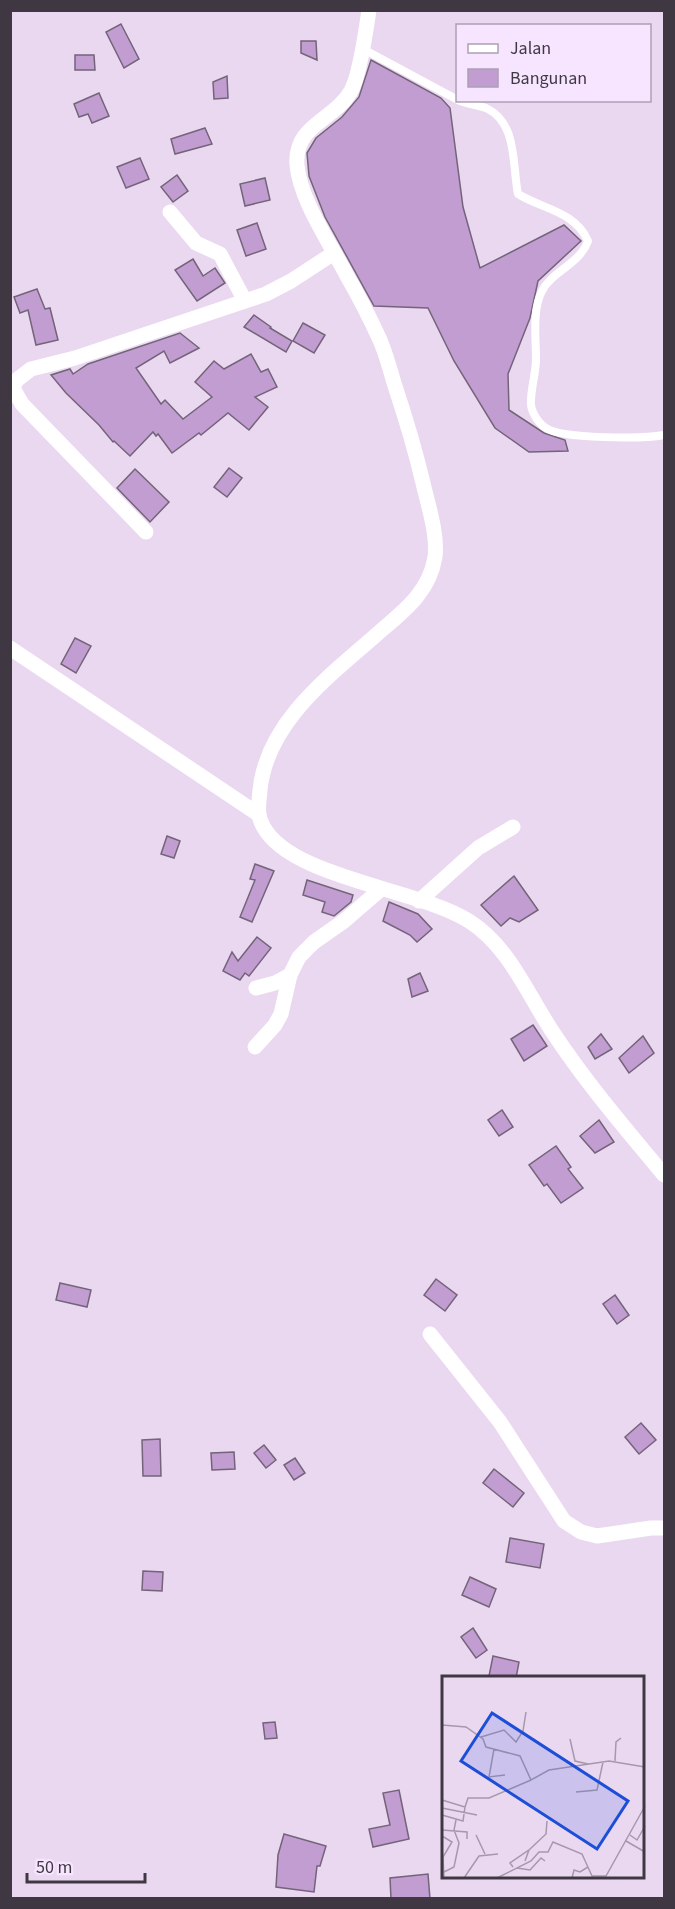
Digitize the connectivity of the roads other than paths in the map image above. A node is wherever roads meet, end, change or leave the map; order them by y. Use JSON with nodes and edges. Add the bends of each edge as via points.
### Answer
{"nodes":[{"id":1,"x":369,"y":10,"type":"edge"},
{"id":2,"x":362,"y":48,"type":"junction"},
{"id":3,"x":456,"y":99,"type":"edge"},
{"id":4,"x":464,"y":102,"type":"edge"},
{"id":5,"x":170,"y":212,"type":"dead end"},
{"id":6,"x":334,"y":253,"type":"junction"},
{"id":7,"x":245,"y":301,"type":"junction"},
{"id":8,"x":664,"y":435,"type":"edge"},
{"id":9,"x":146,"y":532,"type":"dead end"},
{"id":10,"x":10,"y":648,"type":"edge"},
{"id":11,"x":258,"y":814,"type":"junction"},
{"id":12,"x":513,"y":827,"type":"dead end"},
{"id":13,"x":381,"y":889,"type":"junction"},
{"id":14,"x":419,"y":901,"type":"junction"},
{"id":15,"x":290,"y":975,"type":"junction"},
{"id":16,"x":256,"y":988,"type":"dead end"},
{"id":17,"x":255,"y":1047,"type":"dead end"},
{"id":18,"x":664,"y":1175,"type":"edge"},
{"id":19,"x":430,"y":1334,"type":"dead end"},
{"id":20,"x":664,"y":1528,"type":"edge"}],
"edges":[{"from":1,"to":2,"type":"street"},
{"from":2,"to":3,"type":"lane"},
{"from":2,"to":6,"type":"street","via":[[351,90],[297,147],[300,181]]},
{"from":4,"to":8,"type":"lane","via":[[487,109],[507,126],[518,194],[565,216],[585,233],[588,242],[585,251],[547,283],[538,301],[531,405],[536,417],[553,431],[587,436]]},
{"from":5,"to":7,"type":"street","via":[[196,243],[220,254]]},
{"from":6,"to":7,"type":"street","via":[[279,288]]},
{"from":6,"to":11,"type":"street","via":[[381,343],[432,518],[435,555],[425,587],[407,608],[309,695],[279,734],[261,774]]},
{"from":7,"to":9,"type":"street","via":[[31,369],[14,386],[22,404]]},
{"from":10,"to":11,"type":"street"},
{"from":11,"to":13,"type":"street","via":[[272,841],[290,854]]},
{"from":12,"to":14,"type":"street","via":[[478,848]]},
{"from":13,"to":14,"type":"street"},
{"from":13,"to":15,"type":"street","via":[[306,949]]},
{"from":14,"to":18,"type":"street","via":[[467,920],[499,948],[600,1099]]},
{"from":15,"to":16,"type":"street"},
{"from":15,"to":17,"type":"street","via":[[281,1014]]},
{"from":19,"to":20,"type":"street","via":[[500,1422],[564,1521],[597,1536]]}]}
